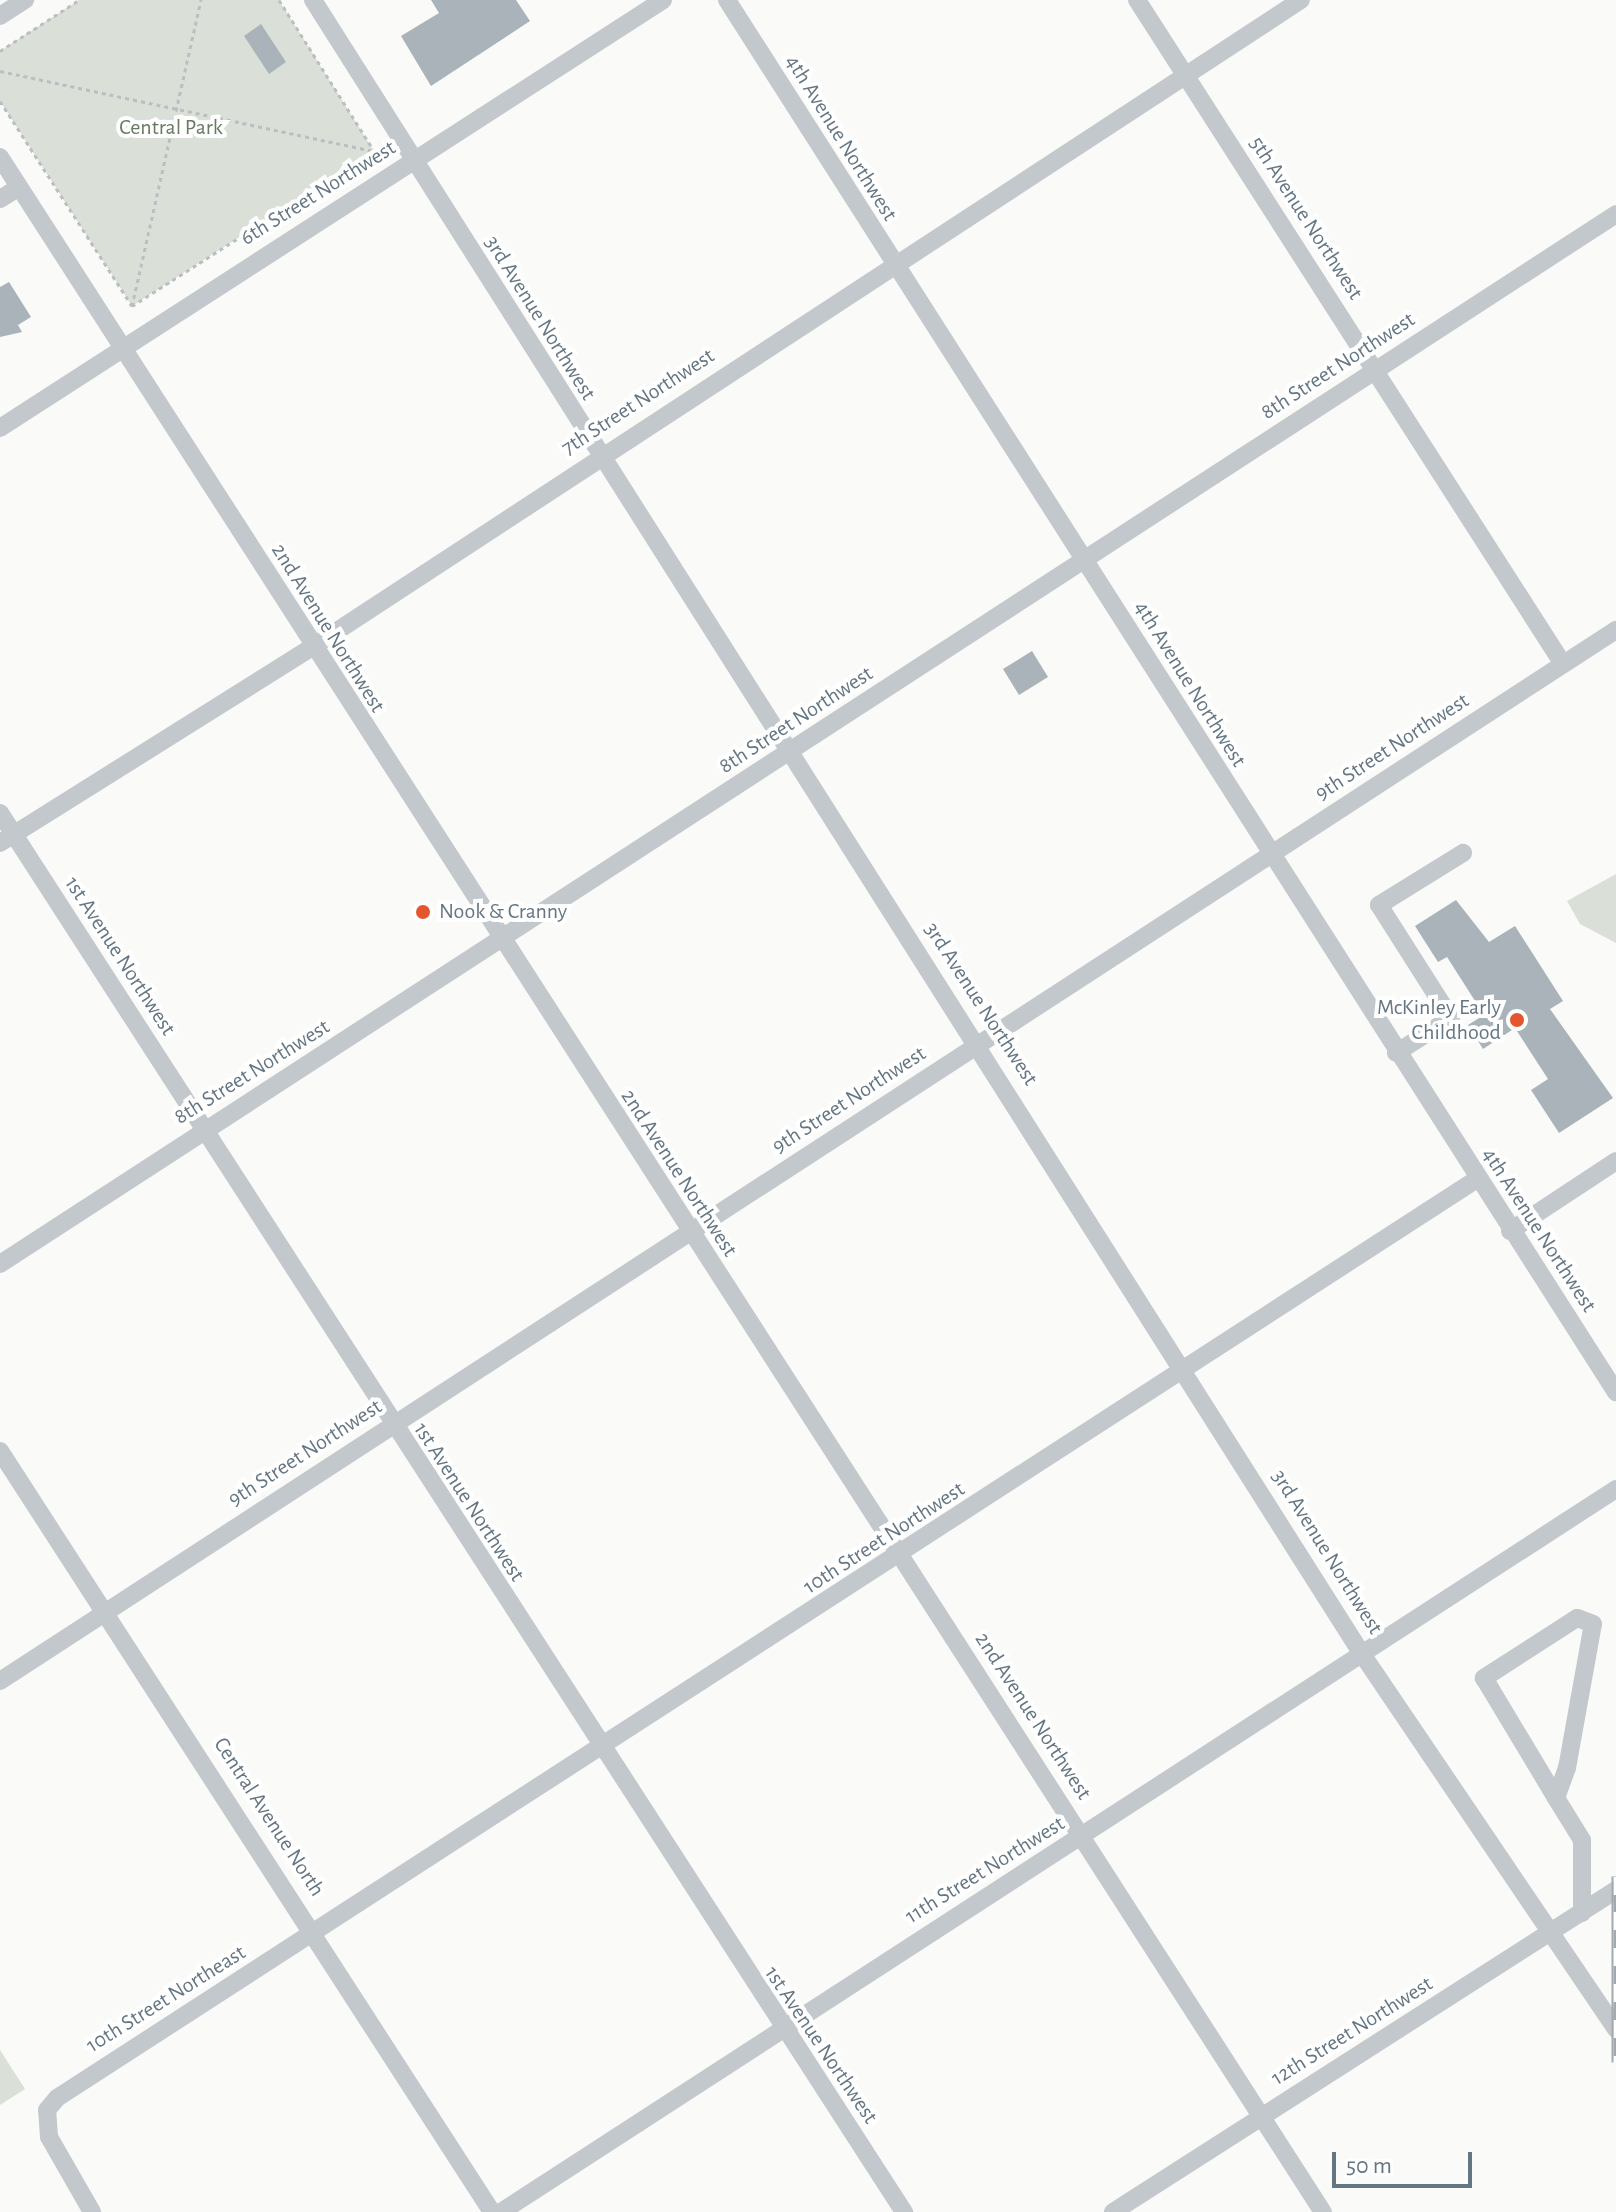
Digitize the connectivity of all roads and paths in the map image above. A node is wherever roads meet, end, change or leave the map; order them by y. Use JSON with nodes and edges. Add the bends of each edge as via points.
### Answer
{"nodes":[{"id":1,"x":25,"y":0,"type":"edge"},
{"id":2,"x":79,"y":0,"type":"edge"},
{"id":3,"x":201,"y":0,"type":"edge"},
{"id":4,"x":279,"y":0,"type":"edge"},
{"id":5,"x":313,"y":0,"type":"edge"},
{"id":6,"x":663,"y":0,"type":"edge"},
{"id":7,"x":727,"y":0,"type":"edge"},
{"id":8,"x":1137,"y":0,"type":"edge"},
{"id":9,"x":1301,"y":0,"type":"edge"},
{"id":10,"x":0,"y":16,"type":"edge"},
{"id":11,"x":0,"y":51,"type":"edge"},
{"id":12,"x":0,"y":71,"type":"edge"},
{"id":13,"x":1185,"y":75,"type":"junction"},
{"id":14,"x":0,"y":101,"type":"edge"},
{"id":15,"x":177,"y":110,"type":"junction"},
{"id":16,"x":374,"y":151,"type":"junction"},
{"id":17,"x":0,"y":157,"type":"edge"},
{"id":18,"x":415,"y":160,"type":"junction"},
{"id":19,"x":19,"y":187,"type":"junction"},
{"id":20,"x":0,"y":199,"type":"edge"},
{"id":21,"x":1616,"y":214,"type":"edge"},
{"id":22,"x":893,"y":267,"type":"junction"},
{"id":23,"x":132,"y":306,"type":"junction"},
{"id":24,"x":124,"y":345,"type":"junction"},
{"id":25,"x":1377,"y":369,"type":"junction"},
{"id":26,"x":0,"y":428,"type":"edge"},
{"id":27,"x":598,"y":456,"type":"junction"},
{"id":28,"x":1083,"y":560,"type":"junction"},
{"id":29,"x":1616,"y":630,"type":"edge"},
{"id":30,"x":311,"y":648,"type":"junction"},
{"id":31,"x":1563,"y":664,"type":"junction"},
{"id":32,"x":791,"y":752,"type":"junction"},
{"id":33,"x":0,"y":813,"type":"edge"},
{"id":34,"x":7,"y":839,"type":"edge"},
{"id":35,"x":1463,"y":853,"type":"dead end"},
{"id":36,"x":1270,"y":855,"type":"junction"},
{"id":37,"x":501,"y":942,"type":"junction"},
{"id":38,"x":979,"y":1043,"type":"junction"},
{"id":39,"x":1396,"y":1053,"type":"junction"},
{"id":40,"x":203,"y":1131,"type":"junction"},
{"id":41,"x":1616,"y":1161,"type":"edge"},
{"id":42,"x":1477,"y":1179,"type":"junction"},
{"id":43,"x":1510,"y":1231,"type":"junction"},
{"id":44,"x":689,"y":1233,"type":"junction"},
{"id":45,"x":0,"y":1264,"type":"edge"},
{"id":46,"x":1184,"y":1371,"type":"junction"},
{"id":47,"x":1616,"y":1392,"type":"edge"},
{"id":48,"x":391,"y":1426,"type":"junction"},
{"id":49,"x":0,"y":1451,"type":"edge"},
{"id":50,"x":1616,"y":1489,"type":"edge"},
{"id":51,"x":902,"y":1556,"type":"junction"},
{"id":52,"x":109,"y":1612,"type":"junction"},
{"id":53,"x":1360,"y":1651,"type":"junction"},
{"id":54,"x":0,"y":1681,"type":"edge"},
{"id":55,"x":598,"y":1747,"type":"junction"},
{"id":56,"x":1556,"y":1798,"type":"junction"},
{"id":57,"x":1082,"y":1837,"type":"junction"},
{"id":58,"x":1616,"y":1890,"type":"edge"},
{"id":59,"x":1582,"y":1913,"type":"junction"},
{"id":60,"x":315,"y":1933,"type":"junction"},
{"id":61,"x":1551,"y":1934,"type":"junction"},
{"id":62,"x":779,"y":2027,"type":"junction"},
{"id":63,"x":1616,"y":2029,"type":"edge"},
{"id":64,"x":1262,"y":2116,"type":"junction"},
{"id":65,"x":92,"y":2212,"type":"edge"},
{"id":66,"x":492,"y":2212,"type":"edge"},
{"id":67,"x":501,"y":2212,"type":"edge"},
{"id":68,"x":904,"y":2212,"type":"edge"},
{"id":69,"x":1113,"y":2212,"type":"edge"},
{"id":70,"x":1323,"y":2212,"type":"edge"}],
"edges":[{"from":1,"to":10,"type":"street"},
{"from":2,"to":11,"type":"path"},
{"from":3,"to":15,"type":"path"},
{"from":4,"to":16,"type":"path"},
{"from":5,"to":18,"type":"street","name":"3rd Avenue Northwest"},
{"from":6,"to":18,"type":"street","name":"6th Street Northwest"},
{"from":7,"to":22,"type":"street","name":"4th Avenue Northwest"},
{"from":8,"to":13,"type":"street","name":"5th Avenue Northwest"},
{"from":9,"to":13,"type":"street","name":"7th Street Northwest"},
{"from":12,"to":15,"type":"path"},
{"from":13,"to":22,"type":"street","name":"7th Street Northwest"},
{"from":13,"to":25,"type":"street","name":"5th Avenue Northwest"},
{"from":14,"to":23,"type":"path"},
{"from":15,"to":16,"type":"path"},
{"from":15,"to":23,"type":"path"},
{"from":16,"to":23,"type":"path"},
{"from":17,"to":19,"type":"street","name":"2nd Avenue Northwest"},
{"from":18,"to":24,"type":"street","name":"6th Street Northwest"},
{"from":18,"to":27,"type":"street","name":"3rd Avenue Northwest"},
{"from":19,"to":20,"type":"street"},
{"from":19,"to":24,"type":"street","name":"2nd Avenue Northwest"},
{"from":21,"to":25,"type":"street","name":"8th Street Northwest"},
{"from":22,"to":27,"type":"street","name":"7th Street Northwest"},
{"from":22,"to":28,"type":"street","name":"4th Avenue Northwest"},
{"from":24,"to":26,"type":"street","name":"6th Street Northwest"},
{"from":24,"to":30,"type":"street","name":"2nd Avenue Northwest"},
{"from":25,"to":28,"type":"street","name":"8th Street Northwest"},
{"from":25,"to":31,"type":"street","name":"5th Avenue Northwest"},
{"from":27,"to":30,"type":"street","name":"7th Street Northwest"},
{"from":27,"to":32,"type":"street","name":"3rd Avenue Northwest"},
{"from":28,"to":32,"type":"street","name":"8th Street Northwest"},
{"from":28,"to":36,"type":"street","name":"4th Avenue Northwest"},
{"from":29,"to":31,"type":"street","name":"9th Street Northwest"},
{"from":30,"to":34,"type":"street","name":"7th Street Northwest"},
{"from":30,"to":37,"type":"street","name":"2nd Avenue Northwest"},
{"from":31,"to":36,"type":"street","name":"9th Street Northwest"},
{"from":32,"to":37,"type":"street","name":"8th Street Northwest"},
{"from":32,"to":38,"type":"street","name":"3rd Avenue Northwest"},
{"from":33,"to":34,"type":"street","name":"1st Avenue Northwest"},
{"from":34,"to":40,"type":"street","name":"1st Avenue Northwest"},
{"from":35,"to":39,"type":"street","via":[[1379,905],[1451,1018]]},
{"from":36,"to":38,"type":"street","name":"9th Street Northwest"},
{"from":36,"to":39,"type":"street","name":"4th Avenue Northwest"},
{"from":37,"to":40,"type":"street","name":"8th Street Northwest"},
{"from":37,"to":44,"type":"street","name":"2nd Avenue Northwest"},
{"from":38,"to":44,"type":"street","name":"9th Street Northwest"},
{"from":38,"to":46,"type":"street","name":"3rd Avenue Northwest"},
{"from":39,"to":42,"type":"street","name":"4th Avenue Northwest"},
{"from":40,"to":45,"type":"street","name":"8th Street Northwest"},
{"from":40,"to":48,"type":"street","name":"1st Avenue Northwest"},
{"from":41,"to":43,"type":"street"},
{"from":42,"to":43,"type":"street","name":"4th Avenue Northwest"},
{"from":42,"to":46,"type":"street","name":"10th Street Northwest"},
{"from":43,"to":47,"type":"street","name":"4th Avenue Northwest"},
{"from":44,"to":48,"type":"street","name":"9th Street Northwest"},
{"from":44,"to":51,"type":"street","name":"2nd Avenue Northwest"},
{"from":46,"to":51,"type":"street","name":"10th Street Northwest"},
{"from":46,"to":53,"type":"street","name":"3rd Avenue Northwest"},
{"from":48,"to":52,"type":"street","name":"9th Street Northwest"},
{"from":48,"to":55,"type":"street","name":"1st Avenue Northwest"},
{"from":49,"to":52,"type":"street","name":"Central Avenue North"},
{"from":50,"to":53,"type":"street","name":"11th Street Northwest"},
{"from":51,"to":55,"type":"street","name":"10th Street Northwest"},
{"from":51,"to":57,"type":"street","name":"2nd Avenue Northwest"},
{"from":52,"to":54,"type":"street","name":"9th Street Northwest"},
{"from":52,"to":60,"type":"street","name":"Central Avenue North"},
{"from":53,"to":57,"type":"street","name":"11th Street Northwest"},
{"from":53,"to":61,"type":"street","name":"3rd Avenue Northwest"},
{"from":55,"to":60,"type":"street","name":"10th Street Northwest"},
{"from":55,"to":62,"type":"street","name":"1st Avenue Northwest"},
{"from":56,"to":56,"type":"street","via":[[1484,1678],[1577,1618],[1593,1624],[1567,1768]]},
{"from":56,"to":59,"type":"street","via":[[1582,1840]]},
{"from":57,"to":62,"type":"street","name":"11th Street Northwest"},
{"from":57,"to":64,"type":"street","name":"2nd Avenue Northwest"},
{"from":58,"to":59,"type":"street","name":"12th Street Northwest"},
{"from":59,"to":61,"type":"street","name":"12th Street Northwest"},
{"from":60,"to":65,"type":"street","name":"10th Street Northeast","via":[[69,2090],[47,2110],[49,2137]]},
{"from":60,"to":66,"type":"street","name":"Central Avenue North"},
{"from":61,"to":63,"type":"street","name":"3rd Avenue Northwest"},
{"from":61,"to":64,"type":"street","name":"12th Street Northwest"},
{"from":62,"to":67,"type":"street","name":"11th Street Northwest"},
{"from":62,"to":68,"type":"street","name":"1st Avenue Northwest"},
{"from":64,"to":69,"type":"street","name":"12th Street Northwest"},
{"from":64,"to":70,"type":"street","name":"2nd Avenue Northwest"}]}
